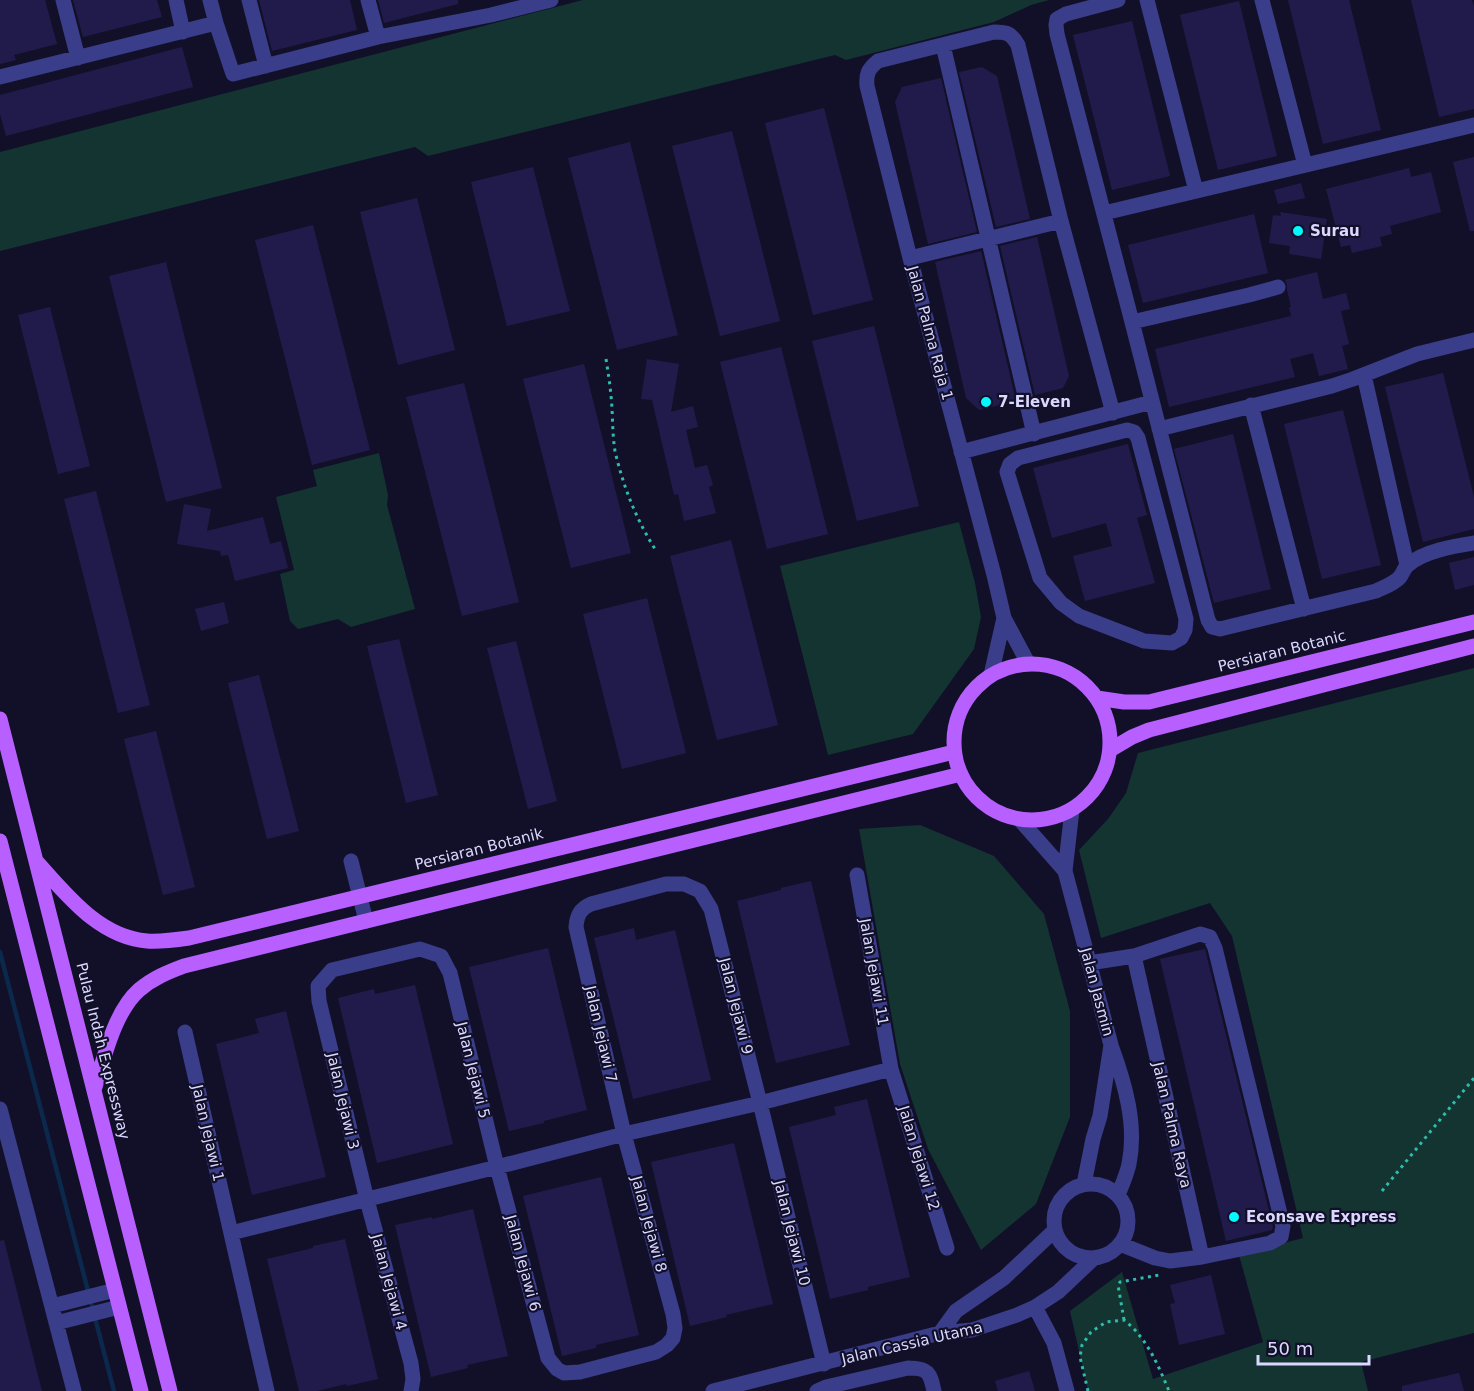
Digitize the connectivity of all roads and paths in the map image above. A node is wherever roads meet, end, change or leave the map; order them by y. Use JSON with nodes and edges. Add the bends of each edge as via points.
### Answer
{"nodes":[{"id":1,"x":63,"y":0,"type":"edge"},
{"id":2,"x":176,"y":0,"type":"edge"},
{"id":3,"x":210,"y":0,"type":"edge"},
{"id":4,"x":249,"y":0,"type":"edge"},
{"id":5,"x":368,"y":0,"type":"edge"},
{"id":6,"x":551,"y":0,"type":"edge"},
{"id":7,"x":1118,"y":0,"type":"edge"},
{"id":8,"x":1147,"y":0,"type":"edge"},
{"id":9,"x":1262,"y":0,"type":"edge"},
{"id":10,"x":489,"y":7,"type":"edge"},
{"id":11,"x":216,"y":23,"type":"junction"},
{"id":12,"x":183,"y":32,"type":"junction"},
{"id":13,"x":378,"y":37,"type":"junction"},
{"id":14,"x":943,"y":45,"type":"junction"},
{"id":15,"x":78,"y":58,"type":"junction"},
{"id":16,"x":266,"y":66,"type":"junction"},
{"id":17,"x":0,"y":78,"type":"edge"},
{"id":18,"x":1474,"y":125,"type":"edge"},
{"id":19,"x":1305,"y":165,"type":"junction"},
{"id":20,"x":1196,"y":191,"type":"junction"},
{"id":21,"x":1104,"y":213,"type":"junction"},
{"id":22,"x":1061,"y":221,"type":"junction"},
{"id":23,"x":988,"y":239,"type":"junction"},
{"id":24,"x":910,"y":258,"type":"junction"},
{"id":25,"x":1278,"y":287,"type":"dead end"},
{"id":26,"x":1132,"y":322,"type":"junction"},
{"id":27,"x":1474,"y":339,"type":"edge"},
{"id":28,"x":606,"y":359,"type":"dead end"},
{"id":29,"x":1364,"y":375,"type":"junction"},
{"id":30,"x":1152,"y":402,"type":"junction"},
{"id":31,"x":1251,"y":405,"type":"junction"},
{"id":32,"x":1113,"y":413,"type":"junction"},
{"id":33,"x":1052,"y":429,"type":"junction"},
{"id":34,"x":1159,"y":429,"type":"junction"},
{"id":35,"x":1034,"y":434,"type":"junction"},
{"id":36,"x":1059,"y":448,"type":"junction"},
{"id":37,"x":962,"y":452,"type":"junction"},
{"id":38,"x":1474,"y":543,"type":"edge"},
{"id":39,"x":655,"y":549,"type":"dead end"},
{"id":40,"x":1407,"y":565,"type":"junction"},
{"id":41,"x":1304,"y":609,"type":"junction"},
{"id":42,"x":1004,"y":618,"type":"junction"},
{"id":43,"x":1474,"y":622,"type":"edge"},
{"id":44,"x":1474,"y":646,"type":"edge"},
{"id":45,"x":1028,"y":663,"type":"junction"},
{"id":46,"x":991,"y":675,"type":"junction"},
{"id":47,"x":1097,"y":698,"type":"junction"},
{"id":48,"x":0,"y":719,"type":"edge"},
{"id":49,"x":1110,"y":750,"type":"junction"},
{"id":50,"x":954,"y":752,"type":"junction"},
{"id":51,"x":960,"y":774,"type":"junction"},
{"id":52,"x":1072,"y":810,"type":"junction"},
{"id":53,"x":1020,"y":820,"type":"junction"},
{"id":54,"x":0,"y":842,"type":"edge"},
{"id":55,"x":351,"y":861,"type":"dead end"},
{"id":56,"x":37,"y":862,"type":"junction"},
{"id":57,"x":1065,"y":872,"type":"junction"},
{"id":58,"x":857,"y":875,"type":"dead end"},
{"id":59,"x":359,"y":897,"type":"junction"},
{"id":60,"x":366,"y":921,"type":"junction"},
{"id":61,"x":577,"y":934,"type":"joint"},
{"id":62,"x":1134,"y":956,"type":"junction"},
{"id":63,"x":1089,"y":963,"type":"junction"},
{"id":64,"x":319,"y":1001,"type":"joint"},
{"id":65,"x":185,"y":1032,"type":"dead end"},
{"id":66,"x":1111,"y":1045,"type":"junction"},
{"id":67,"x":891,"y":1069,"type":"junction"},
{"id":68,"x":1474,"y":1078,"type":"edge"},
{"id":69,"x":94,"y":1090,"type":"junction"},
{"id":70,"x":760,"y":1103,"type":"junction"},
{"id":71,"x":0,"y":1109,"type":"edge"},
{"id":72,"x":624,"y":1134,"type":"junction"},
{"id":73,"x":6,"y":1155,"type":"edge"},
{"id":74,"x":497,"y":1167,"type":"junction"},
{"id":75,"x":1084,"y":1184,"type":"junction"},
{"id":76,"x":1382,"y":1191,"type":"dead end"},
{"id":77,"x":1118,"y":1195,"type":"junction"},
{"id":78,"x":366,"y":1200,"type":"junction"},
{"id":79,"x":1055,"y":1230,"type":"junction"},
{"id":80,"x":231,"y":1233,"type":"junction"},
{"id":81,"x":1120,"y":1244,"type":"junction"},
{"id":82,"x":947,"y":1248,"type":"dead end"},
{"id":83,"x":1202,"y":1257,"type":"junction"},
{"id":84,"x":1094,"y":1258,"type":"junction"},
{"id":85,"x":1186,"y":1259,"type":"junction"},
{"id":86,"x":115,"y":1290,"type":"junction"},
{"id":87,"x":52,"y":1306,"type":"junction"},
{"id":88,"x":119,"y":1307,"type":"junction"},
{"id":89,"x":1035,"y":1307,"type":"junction"},
{"id":90,"x":1124,"y":1320,"type":"junction"},
{"id":91,"x":56,"y":1323,"type":"junction"},
{"id":92,"x":940,"y":1333,"type":"junction"},
{"id":93,"x":549,"y":1358,"type":"joint"},
{"id":94,"x":824,"y":1364,"type":"junction"},
{"id":95,"x":74,"y":1391,"type":"edge"},
{"id":96,"x":141,"y":1391,"type":"edge"},
{"id":97,"x":170,"y":1391,"type":"edge"},
{"id":98,"x":267,"y":1391,"type":"edge"},
{"id":99,"x":411,"y":1391,"type":"edge"},
{"id":100,"x":713,"y":1391,"type":"edge"},
{"id":101,"x":817,"y":1391,"type":"edge"},
{"id":102,"x":934,"y":1391,"type":"edge"},
{"id":103,"x":1066,"y":1391,"type":"edge"},
{"id":104,"x":1088,"y":1391,"type":"edge"},
{"id":105,"x":1169,"y":1391,"type":"edge"}],
"edges":[{"from":1,"to":15,"type":"street"},
{"from":2,"to":12,"type":"street"},
{"from":3,"to":11,"type":"street"},
{"from":4,"to":16,"type":"street"},
{"from":5,"to":13,"type":"street"},
{"from":6,"to":10,"type":"street"},
{"from":7,"to":21,"type":"street","via":[[1066,14],[1057,19],[1056,25]]},
{"from":8,"to":20,"type":"street"},
{"from":9,"to":19,"type":"street"},
{"from":10,"to":13,"type":"street"},
{"from":11,"to":12,"type":"street"},
{"from":11,"to":16,"type":"street","via":[[233,74]]},
{"from":12,"to":15,"type":"street"},
{"from":13,"to":16,"type":"street"},
{"from":14,"to":22,"type":"street","via":[[994,32],[1006,32],[1013,37]]},
{"from":14,"to":23,"type":"street"},
{"from":14,"to":24,"type":"street","name":"Jalan Palma Raja 1","via":[[878,61],[866,76]]},
{"from":15,"to":17,"type":"street"},
{"from":18,"to":19,"type":"street"},
{"from":19,"to":20,"type":"street"},
{"from":20,"to":21,"type":"street"},
{"from":21,"to":26,"type":"street"},
{"from":22,"to":23,"type":"street"},
{"from":22,"to":32,"type":"street"},
{"from":23,"to":24,"type":"street"},
{"from":23,"to":35,"type":"street"},
{"from":24,"to":37,"type":"street","name":"Jalan Palma Raja 1"},
{"from":25,"to":26,"type":"street"},
{"from":26,"to":30,"type":"street"},
{"from":27,"to":29,"type":"street","via":[[1417,354]]},
{"from":28,"to":39,"type":"path","via":[[615,451],[634,511]]},
{"from":29,"to":31,"type":"street"},
{"from":29,"to":40,"type":"street"},
{"from":30,"to":32,"type":"street"},
{"from":30,"to":34,"type":"street"},
{"from":31,"to":34,"type":"street"},
{"from":31,"to":41,"type":"street"},
{"from":32,"to":33,"type":"street"},
{"from":33,"to":35,"type":"street"},
{"from":33,"to":36,"type":"street"},
{"from":34,"to":41,"type":"street","via":[[1212,627],[1220,629]]},
{"from":35,"to":37,"type":"street"},
{"from":36,"to":36,"type":"street","via":[[1127,430],[1138,438],[1186,619],[1181,638],[1172,643],[1144,641],[1079,616],[1061,603],[1040,578],[1007,472],[1018,458]]},
{"from":37,"to":42,"type":"street","name":"Jalan Palma Raja 1"},
{"from":38,"to":40,"type":"street","via":[[1442,549]]},
{"from":40,"to":41,"type":"street","via":[[1400,578],[1376,591]]},
{"from":42,"to":45,"type":"street"},
{"from":42,"to":46,"type":"street","name":"Jalan Palma Raja 1"},
{"from":43,"to":47,"type":"main road","name":"Persiaran Botanic","via":[[1149,702]]},
{"from":44,"to":49,"type":"main road","via":[[1149,730]]},
{"from":45,"to":46,"type":"main road","via":[[1009,666]]},
{"from":45,"to":47,"type":"main road","via":[[1067,672]]},
{"from":46,"to":50,"type":"main road","via":[[974,689],[961,708]]},
{"from":47,"to":49,"type":"main road","via":[[1110,732]]},
{"from":48,"to":56,"type":"main road","name":"Pulau Indah Expressway"},
{"from":49,"to":52,"type":"main road","via":[[1104,774],[1091,794]]},
{"from":50,"to":51,"type":"main road"},
{"from":50,"to":59,"type":"main road","name":"Persiaran Botanik"},
{"from":51,"to":53,"type":"main road","via":[[979,800]]},
{"from":51,"to":60,"type":"main road"},
{"from":52,"to":53,"type":"main road","via":[[1038,821]]},
{"from":52,"to":57,"type":"street","name":"Jalan Jasmin"},
{"from":53,"to":57,"type":"street","name":"Jalan Jasmin"},
{"from":54,"to":86,"type":"main road"},
{"from":55,"to":59,"type":"street"},
{"from":56,"to":59,"type":"main road","name":"Persiaran Botanik","via":[[71,901],[97,922],[116,933],[145,940],[189,938]]},
{"from":56,"to":69,"type":"main road","name":"Pulau Indah Expressway"},
{"from":57,"to":63,"type":"street","name":"Jalan Jasmin"},
{"from":58,"to":67,"type":"street","name":"Jalan Jejawi 11"},
{"from":59,"to":60,"type":"street"},
{"from":60,"to":69,"type":"main road","via":[[184,966],[156,977],[124,1008]]},
{"from":61,"to":70,"type":"street","name":"Jalan Jejawi 9","via":[[577,919],[582,909],[591,904],[666,884],[684,884],[700,891],[711,909]]},
{"from":61,"to":72,"type":"street","name":"Jalan Jejawi 7"},
{"from":62,"to":63,"type":"street"},
{"from":62,"to":83,"type":"street","name":"Jalan Palma Raya"},
{"from":62,"to":83,"type":"street","via":[[1200,934],[1210,937],[1283,1226],[1281,1237],[1269,1243]]},
{"from":63,"to":66,"type":"street","name":"Jalan Jasmin"},
{"from":64,"to":74,"type":"street","name":"Jalan Jejawi 5","via":[[318,986],[332,970],[420,949],[441,956],[450,973]]},
{"from":64,"to":78,"type":"street","name":"Jalan Jejawi 3"},
{"from":65,"to":80,"type":"street","name":"Jalan Jejawi 1"},
{"from":66,"to":75,"type":"street","name":"Jalan Jasmin"},
{"from":66,"to":77,"type":"street","via":[[1129,1105],[1131,1133],[1129,1166]]},
{"from":67,"to":70,"type":"street"},
{"from":67,"to":82,"type":"street","name":"Jalan Jejawi 12"},
{"from":68,"to":76,"type":"path"},
{"from":69,"to":97,"type":"main road","name":"Pulau Indah Expressway"},
{"from":70,"to":72,"type":"street"},
{"from":70,"to":94,"type":"street","name":"Jalan Jejawi 10"},
{"from":71,"to":73,"type":"street"},
{"from":72,"to":74,"type":"street"},
{"from":72,"to":93,"type":"street","name":"Jalan Jejawi 8","via":[[673,1314],[673,1338],[656,1353],[580,1372],[564,1373]]},
{"from":73,"to":87,"type":"street"},
{"from":74,"to":78,"type":"street"},
{"from":74,"to":93,"type":"street","name":"Jalan Jejawi 6"},
{"from":75,"to":77,"type":"street","via":[[1108,1187]]},
{"from":75,"to":79,"type":"street","via":[[1074,1187],[1060,1200],[1055,1209]]},
{"from":77,"to":81,"type":"street","via":[[1128,1219]]},
{"from":78,"to":80,"type":"street"},
{"from":78,"to":99,"type":"street","name":"Jalan Jejawi 4","via":[[411,1363]]},
{"from":79,"to":84,"type":"street","via":[[1068,1250]]},
{"from":79,"to":92,"type":"street","via":[[1004,1278],[956,1311]]},
{"from":80,"to":98,"type":"street","name":"Jalan Jejawi 1"},
{"from":81,"to":84,"type":"street","via":[[1108,1254]]},
{"from":81,"to":85,"type":"street","via":[[1155,1258]]},
{"from":83,"to":85,"type":"street"},
{"from":84,"to":89,"type":"street","name":"Jalan Cassia Utama","via":[[1058,1292]]},
{"from":85,"to":90,"type":"path","via":[[1167,1273],[1120,1282]]},
{"from":86,"to":87,"type":"street"},
{"from":86,"to":88,"type":"main road"},
{"from":87,"to":91,"type":"street"},
{"from":88,"to":91,"type":"street"},
{"from":88,"to":96,"type":"main road"},
{"from":89,"to":92,"type":"street","name":"Jalan Cassia Utama","via":[[972,1330]]},
{"from":89,"to":103,"type":"street","via":[[1054,1343]]},
{"from":90,"to":104,"type":"path","via":[[1106,1322],[1090,1332],[1082,1345],[1080,1357]]},
{"from":90,"to":105,"type":"path","via":[[1144,1341]]},
{"from":91,"to":95,"type":"street"},
{"from":92,"to":94,"type":"street","name":"Jalan Cassia Utama"},
{"from":94,"to":100,"type":"street","name":"Jalan Cassia Utama"},
{"from":101,"to":102,"type":"street","via":[[908,1368],[925,1370]]}]}
